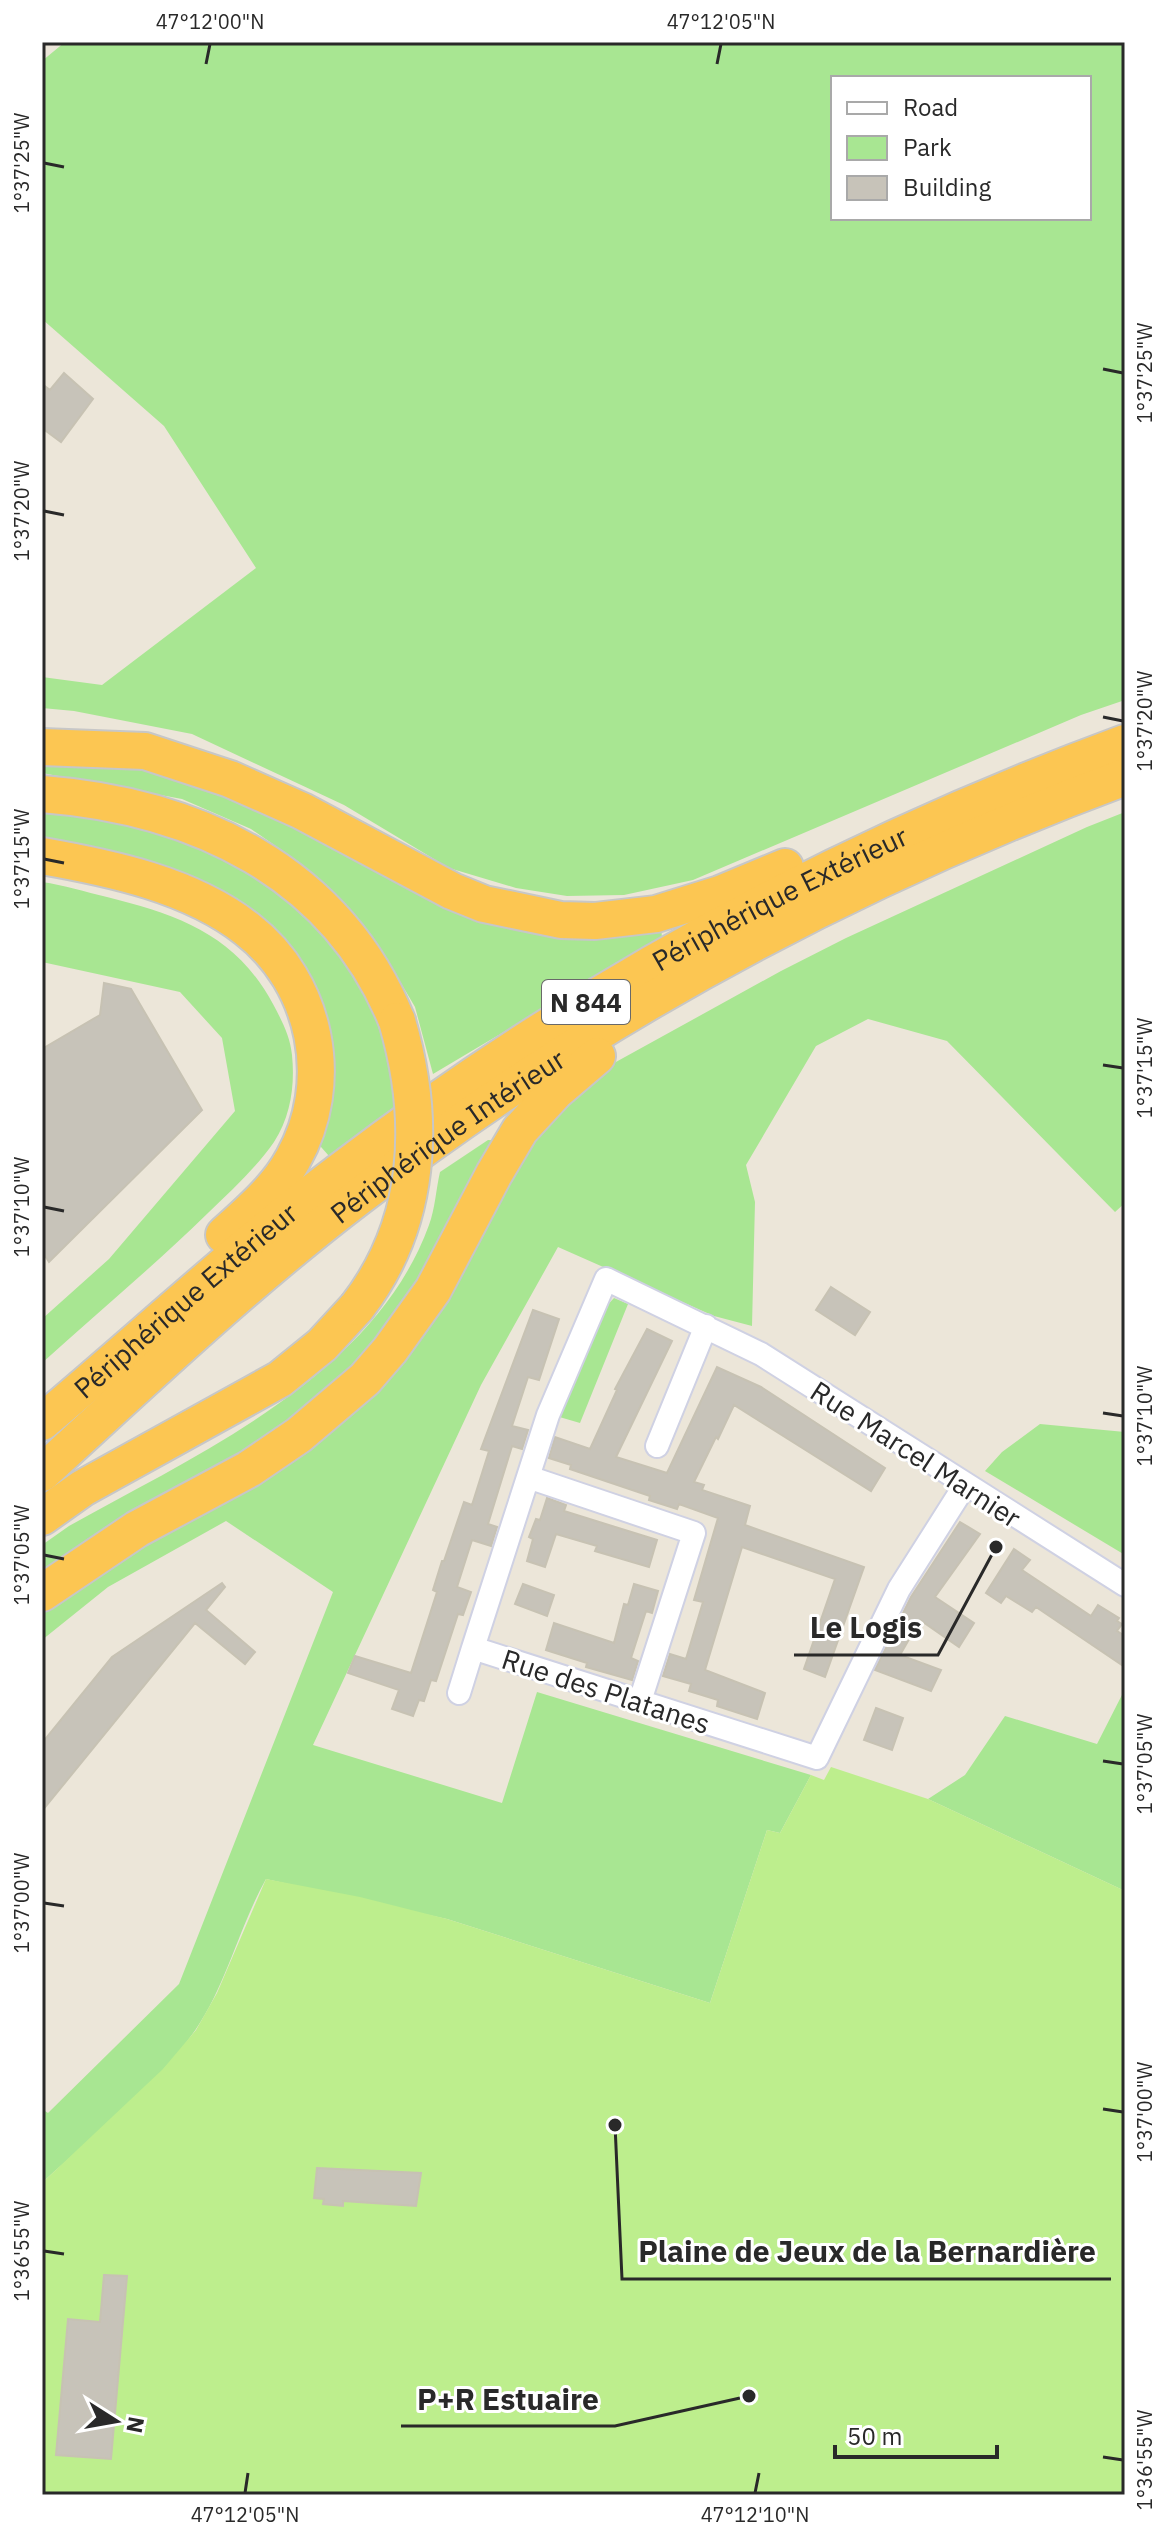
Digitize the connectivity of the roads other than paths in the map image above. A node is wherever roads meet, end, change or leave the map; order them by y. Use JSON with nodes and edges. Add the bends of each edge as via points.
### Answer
{"nodes":[{"id":1,"x":42,"y":730,"type":"edge"},
{"id":2,"x":1125,"y":743,"type":"edge"},
{"id":3,"x":42,"y":747,"type":"edge"},
{"id":4,"x":145,"y":751,"type":"junction"},
{"id":5,"x":1125,"y":777,"type":"edge"},
{"id":6,"x":42,"y":794,"type":"edge"},
{"id":7,"x":42,"y":856,"type":"edge"},
{"id":8,"x":848,"y":860,"type":"junction"},
{"id":9,"x":838,"y":900,"type":"junction"},
{"id":10,"x":606,"y":1279,"type":"joint"},
{"id":11,"x":706,"y":1326,"type":"junction"},
{"id":12,"x":42,"y":1404,"type":"edge"},
{"id":13,"x":42,"y":1422,"type":"edge"},
{"id":14,"x":657,"y":1446,"type":"dead end"},
{"id":15,"x":42,"y":1473,"type":"edge"},
{"id":16,"x":528,"y":1477,"type":"junction"},
{"id":17,"x":965,"y":1485,"type":"junction"},
{"id":18,"x":42,"y":1517,"type":"edge"},
{"id":19,"x":1125,"y":1585,"type":"edge"},
{"id":20,"x":42,"y":1593,"type":"edge"},
{"id":21,"x":473,"y":1648,"type":"junction"},
{"id":22,"x":459,"y":1693,"type":"dead end"},
{"id":23,"x":640,"y":1701,"type":"junction"}],
"edges":[{"from":1,"to":4,"type":"highway"},
{"from":2,"to":8,"type":"highway","name":"Périphérique Extérieur","number":"N 844"},
{"from":3,"to":4,"type":"highway"},
{"from":4,"to":8,"type":"highway","via":[[230,779],[302,811],[462,895],[561,920],[656,914],[816,856]]},
{"from":5,"to":9,"type":"highway","name":"Périphérique Intérieur","number":"N 844"},
{"from":6,"to":18,"type":"highway","bridge":true,"via":[[100,801],[183,821],[286,875],[339,924],[386,994],[406,1053],[415,1111],[413,1164],[400,1230],[384,1268],[357,1307],[280,1379],[83,1488]]},
{"from":7,"to":12,"type":"highway","via":[[192,897],[248,930],[276,958],[299,997],[317,1066],[309,1122],[279,1180]]},
{"from":8,"to":13,"type":"highway","name":"Périphérique Extérieur","number":"N 844","via":[[654,962],[442,1097],[270,1226]]},
{"from":9,"to":15,"type":"highway","name":"Périphérique Intérieur","number":"N 844","via":[[581,1043],[358,1197],[206,1323]]},
{"from":9,"to":20,"type":"highway","via":[[828,925],[645,1026],[592,1059],[556,1091],[520,1130],[433,1290],[390,1350],[333,1409],[249,1469],[137,1529]]},
{"from":10,"to":11,"type":"street","name":"Rue Marcel Marnier"},
{"from":10,"to":16,"type":"street","name":"Rue des Platanes","via":[[548,1415]]},
{"from":11,"to":14,"type":"street"},
{"from":11,"to":17,"type":"street","name":"Rue Marcel Marnier","via":[[761,1354]]},
{"from":16,"to":21,"type":"street","name":"Rue des Platanes"},
{"from":16,"to":23,"type":"street","via":[[694,1533]]},
{"from":17,"to":19,"type":"street","name":"Rue Marcel Marnier"},
{"from":17,"to":23,"type":"street","name":"Rue des Platanes","via":[[899,1589],[817,1758]]},
{"from":21,"to":22,"type":"street"},
{"from":21,"to":23,"type":"street","name":"Rue des Platanes"}]}
